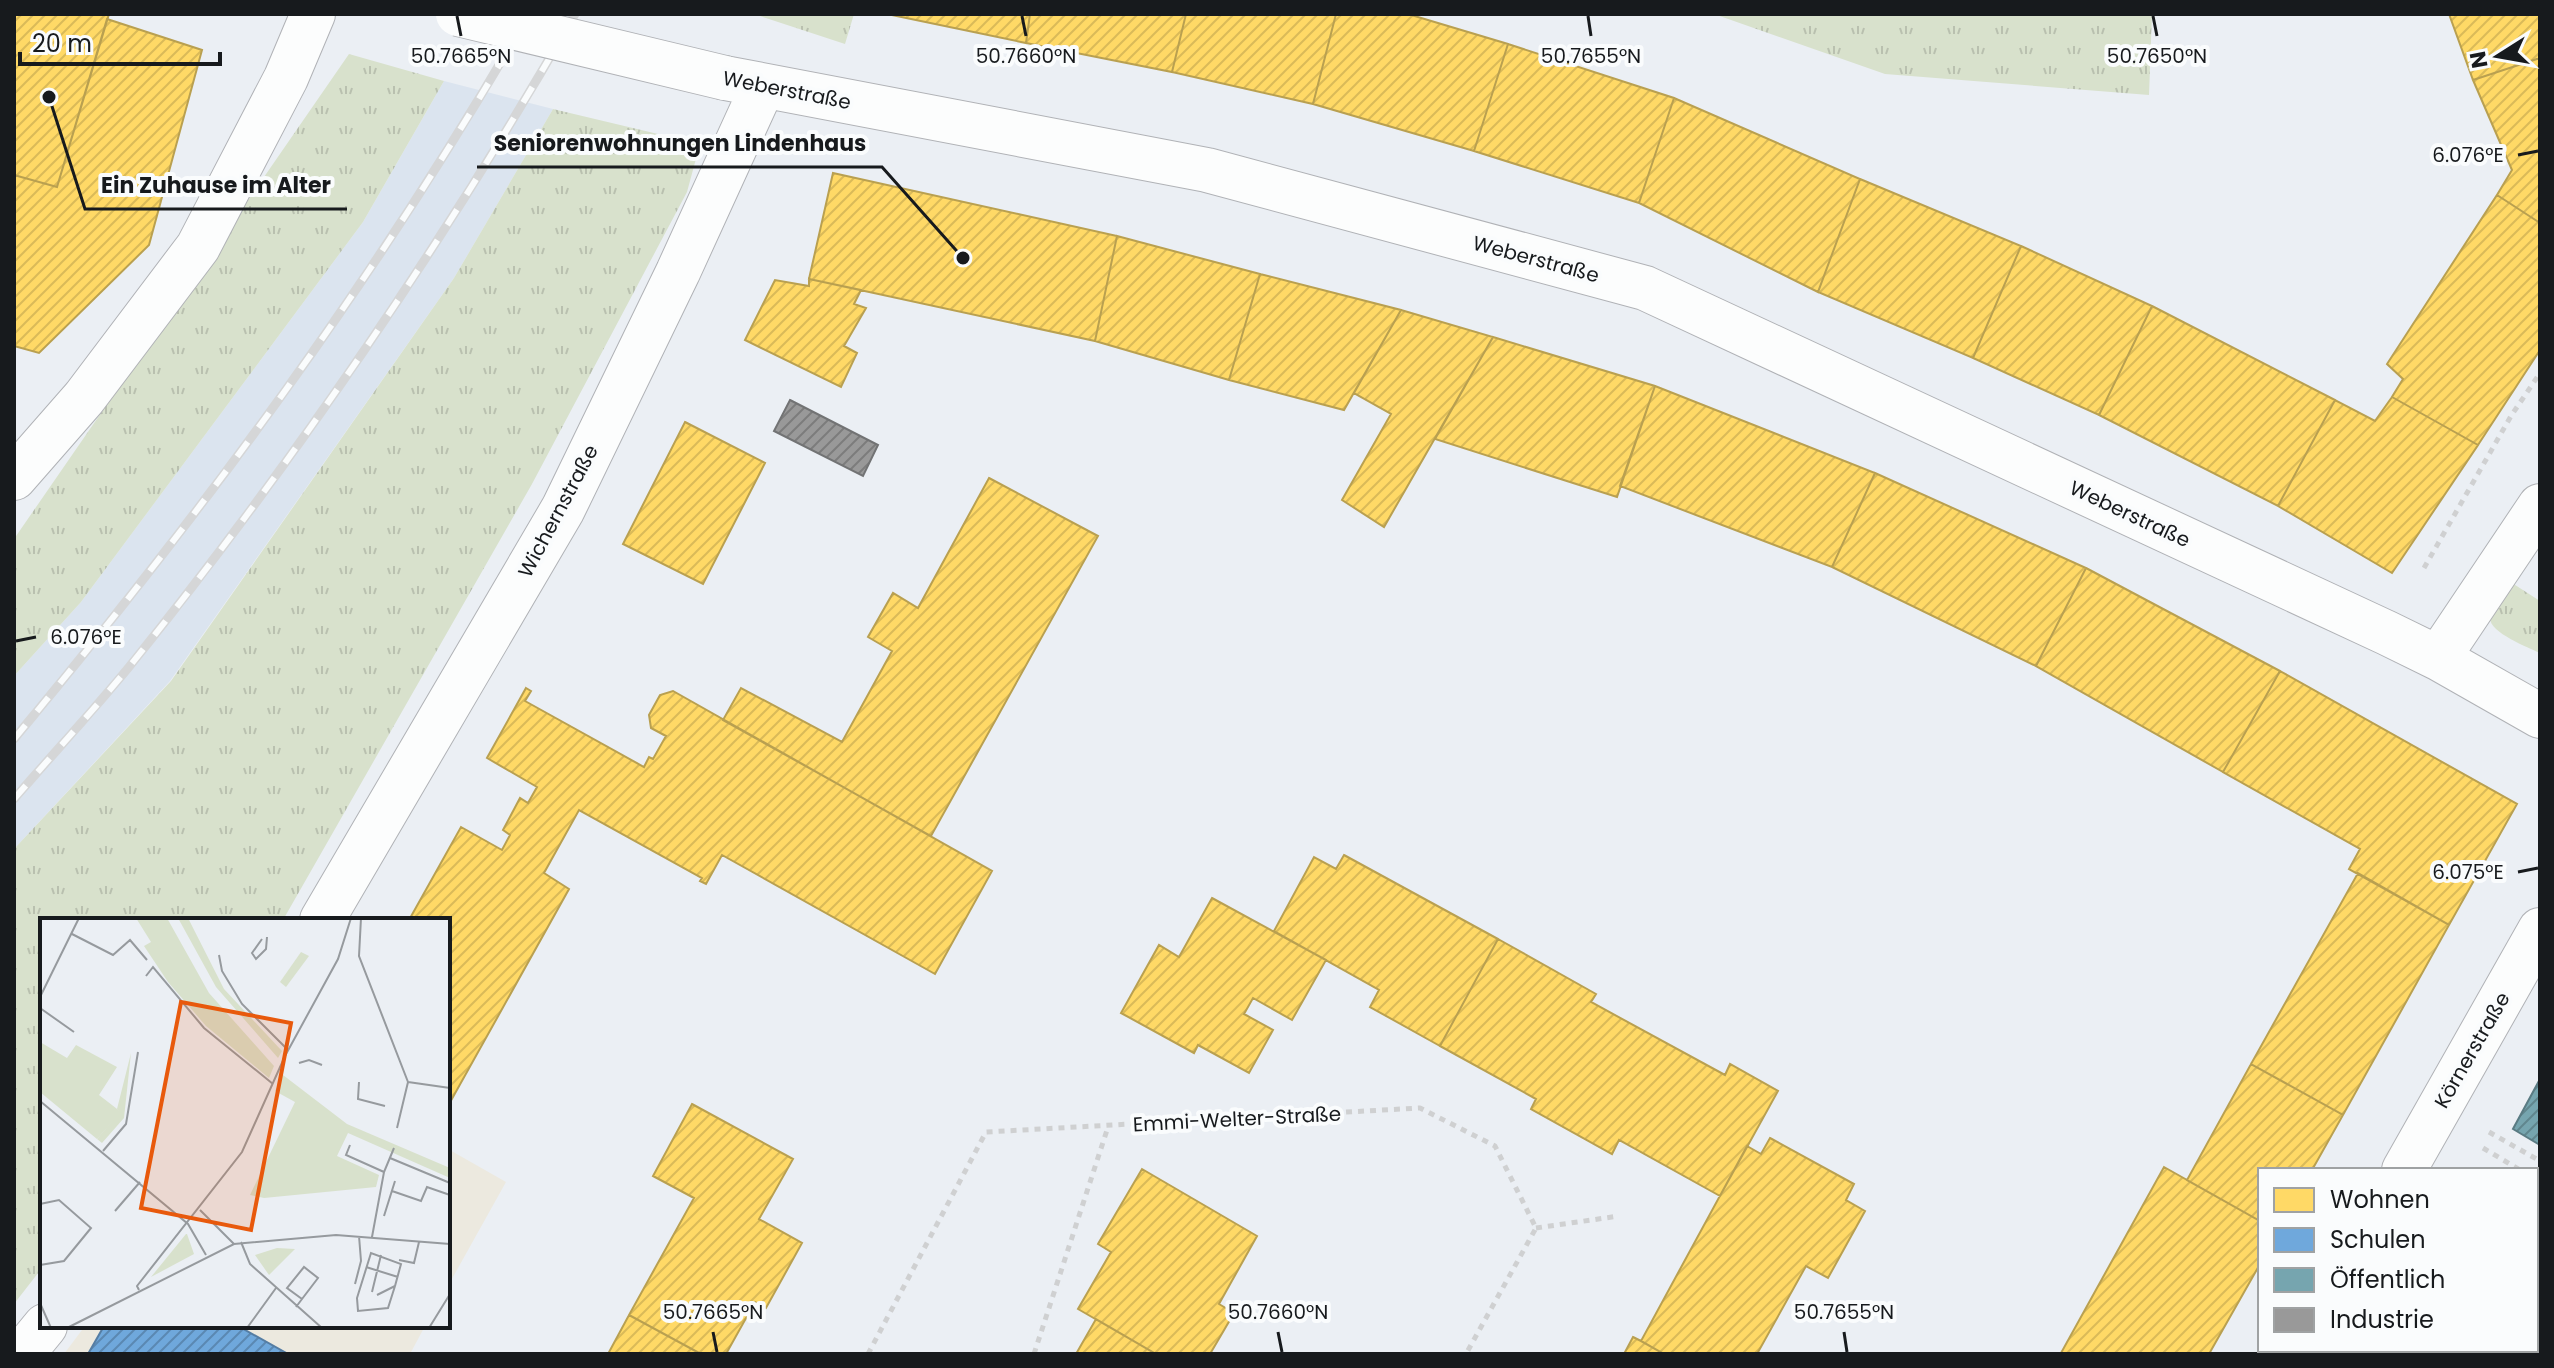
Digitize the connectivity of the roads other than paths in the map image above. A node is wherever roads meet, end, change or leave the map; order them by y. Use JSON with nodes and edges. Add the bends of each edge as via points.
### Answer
{"nodes":[{"id":1,"x":313,"y":14,"type":"edge"},
{"id":2,"x":458,"y":14,"type":"edge"},
{"id":3,"x":744,"y":82,"type":"junction"},
{"id":4,"x":14,"y":478,"type":"edge"},
{"id":5,"x":2540,"y":506,"type":"edge"},
{"id":6,"x":2438,"y":658,"type":"junction"},
{"id":7,"x":2540,"y":716,"type":"edge"},
{"id":8,"x":323,"y":918,"type":"edge"},
{"id":9,"x":2540,"y":930,"type":"edge"},
{"id":10,"x":2405,"y":1168,"type":"edge"},
{"id":11,"x":43,"y":1328,"type":"edge"},
{"id":12,"x":22,"y":1354,"type":"edge"}],
"edges":[{"from":1,"to":4,"type":"street","via":[[286,78],[198,247],[84,398]]},
{"from":2,"to":3,"type":"street","name":"Weberstraße","bridge":true},
{"from":3,"to":6,"type":"street","name":"Weberstraße","via":[[1207,170],[1645,288]]},
{"from":3,"to":8,"type":"street","name":"Wichernstraße","via":[[678,272],[563,509]]},
{"from":5,"to":6,"type":"street"},
{"from":6,"to":7,"type":"street","name":"Weberstraße"},
{"from":9,"to":10,"type":"street","name":"Körnerstraße"},
{"from":11,"to":12,"type":"street"}]}
